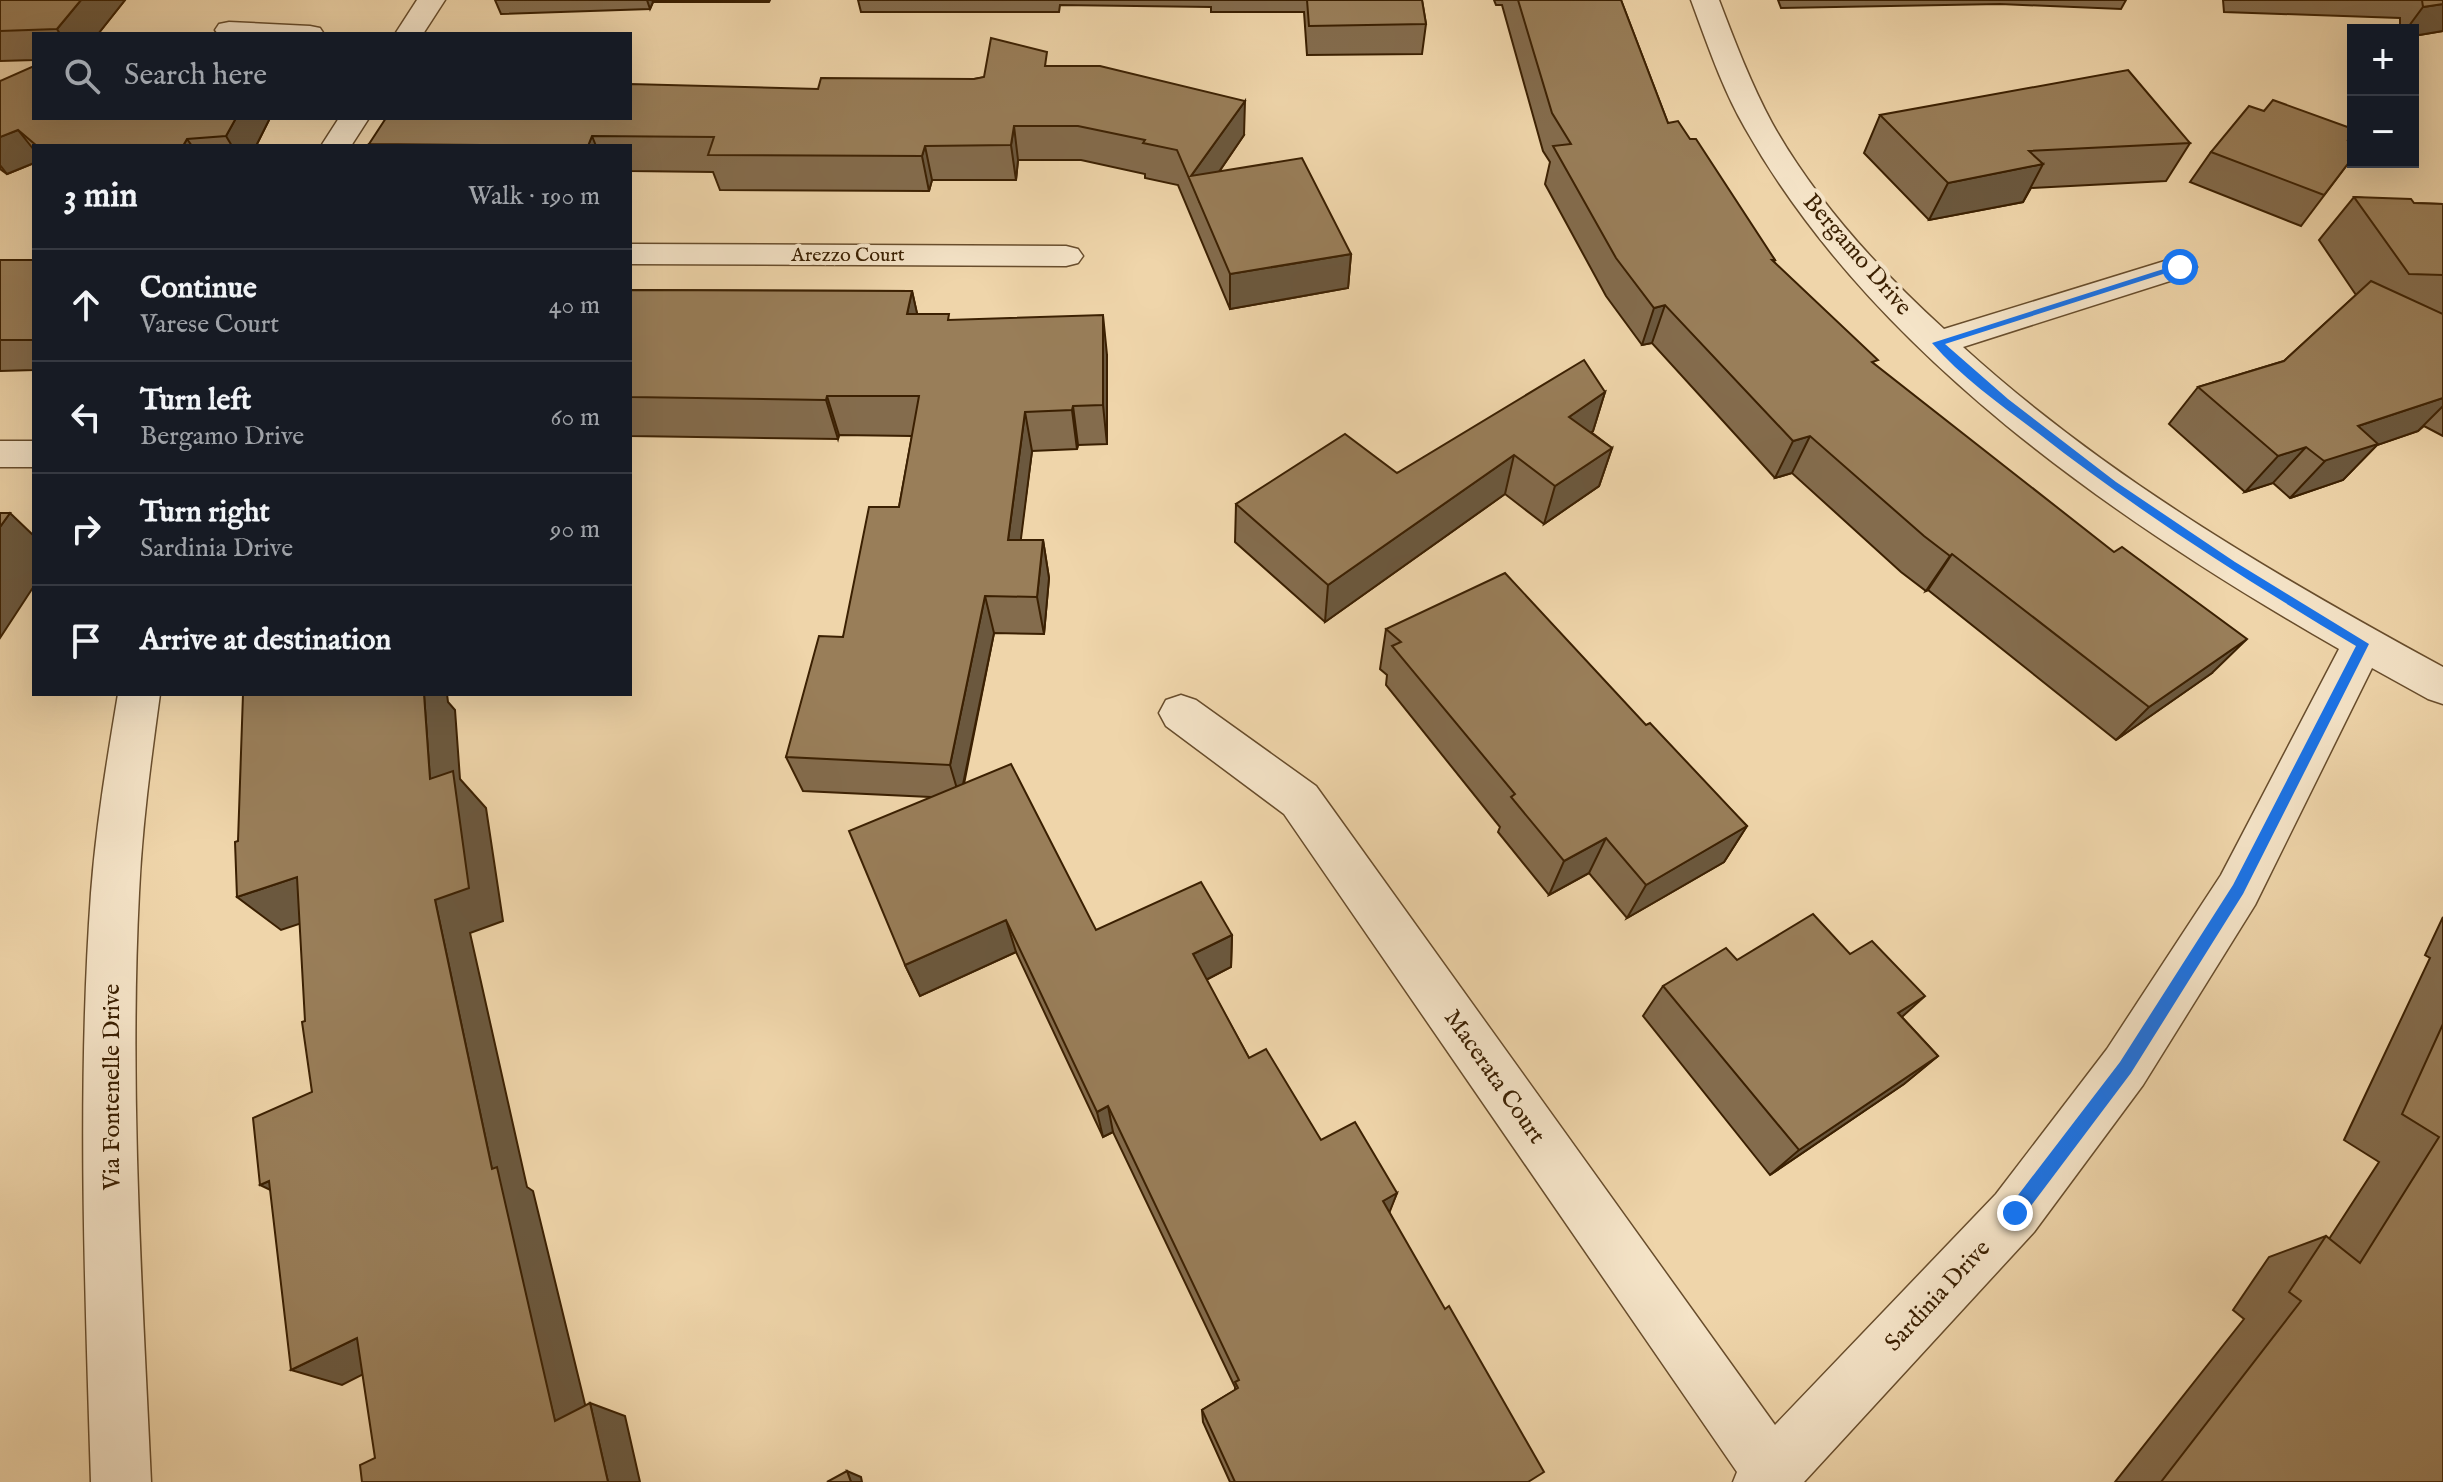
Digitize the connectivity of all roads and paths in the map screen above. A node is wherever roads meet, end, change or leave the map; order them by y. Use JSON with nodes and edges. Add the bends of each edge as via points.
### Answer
{"nodes":[{"id":1,"x":431,"y":0,"type":"edge"},
{"id":2,"x":1705,"y":0,"type":"edge"},
{"id":3,"x":229,"y":30,"type":"dead end"},
{"id":4,"x":270,"y":32,"type":"edge"},
{"id":5,"x":410,"y":32,"type":"edge"},
{"id":6,"x":353,"y":120,"type":"edge"},
{"id":7,"x":337,"y":144,"type":"edge"},
{"id":8,"x":632,"y":254,"type":"edge"},
{"id":9,"x":1066,"y":256,"type":"dead end"},
{"id":10,"x":2180,"y":267,"type":"dead end"},
{"id":11,"x":1937,"y":343,"type":"junction"},
{"id":12,"x":0,"y":454,"type":"edge"},
{"id":13,"x":32,"y":454,"type":"edge"},
{"id":14,"x":2363,"y":644,"type":"junction"},
{"id":15,"x":2443,"y":687,"type":"edge"},
{"id":16,"x":139,"y":696,"type":"edge"},
{"id":17,"x":1181,"y":713,"type":"dead end"},
{"id":18,"x":1768,"y":1478,"type":"edge"},
{"id":19,"x":121,"y":1482,"type":"edge"}],
"edges":[{"from":1,"to":5,"type":"street"},
{"from":2,"to":11,"type":"street","name":"Bergamo Drive","via":[[1740,88],[1809,204],[1866,272]]},
{"from":3,"to":4,"type":"street"},
{"from":6,"to":7,"type":"street"},
{"from":8,"to":9,"type":"street","name":"Arezzo Court"},
{"from":10,"to":11,"type":"street"},
{"from":11,"to":14,"type":"street","name":"Bergamo Drive","via":[[2112,485]]},
{"from":12,"to":13,"type":"street"},
{"from":14,"to":15,"type":"street","name":"Bergamo Drive"},
{"from":14,"to":18,"type":"street","name":"Sardinia Drive","via":[[2238,890],[2125,1067],[2015,1213]]},
{"from":16,"to":19,"type":"street","name":"Via Fontenelle Drive","via":[[119,840],[107,1061]]},
{"from":17,"to":18,"type":"street","name":"Macerata Court","via":[[1300,800]]}]}
